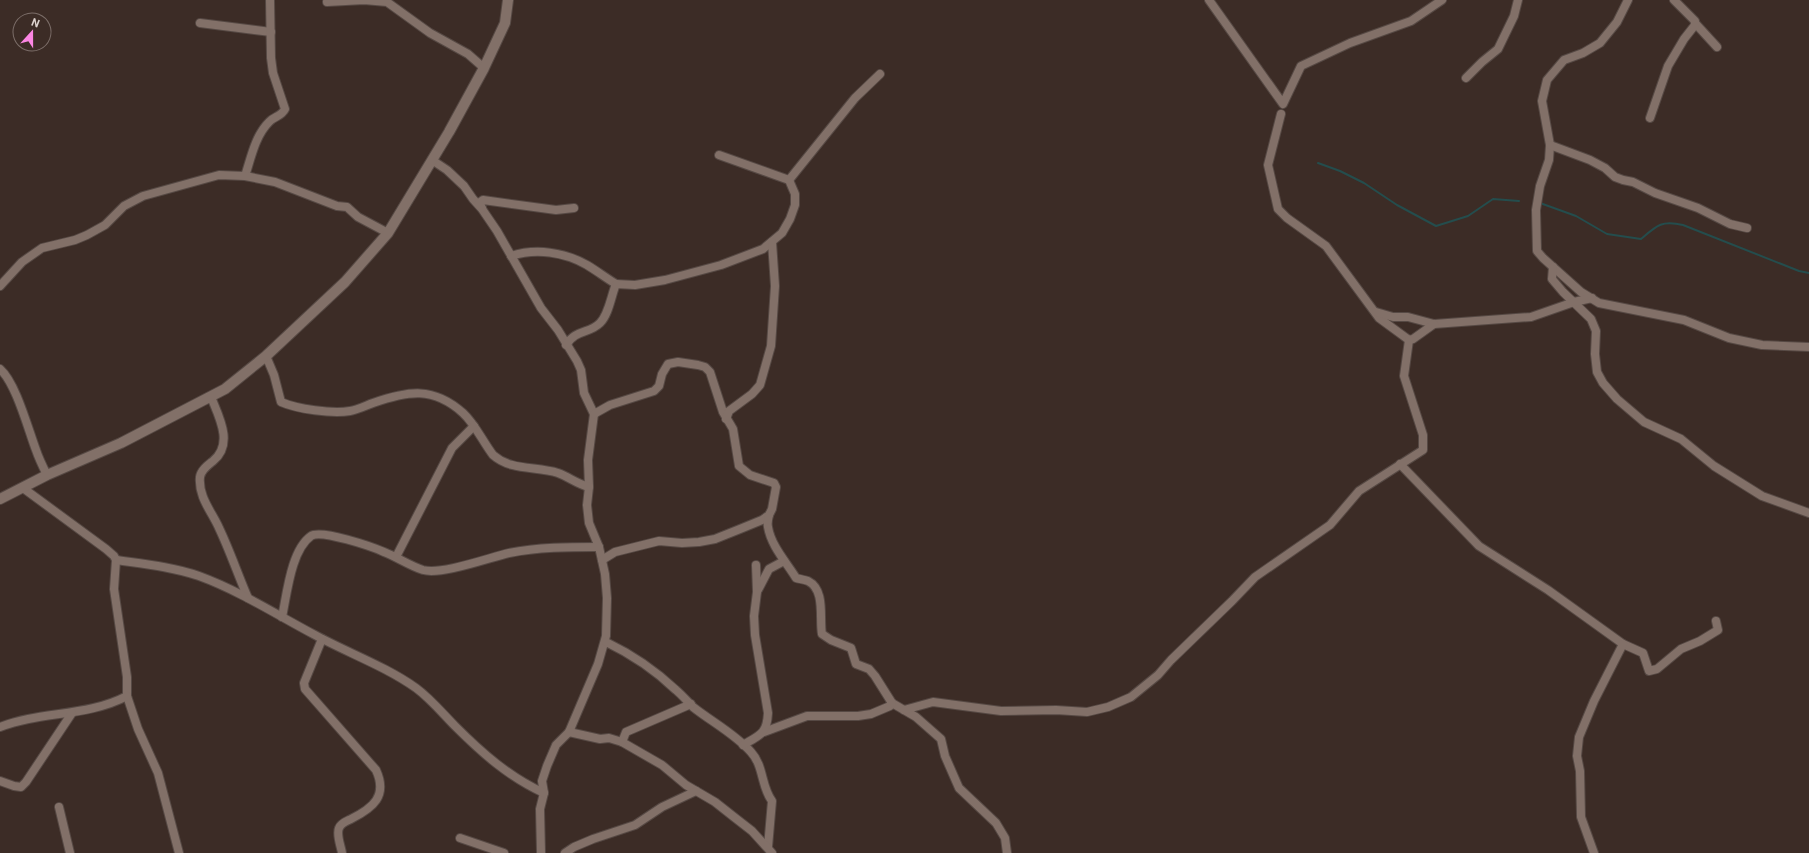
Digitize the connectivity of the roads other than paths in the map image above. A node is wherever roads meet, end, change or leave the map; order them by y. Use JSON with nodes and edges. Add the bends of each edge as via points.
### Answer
{"nodes":[{"id":1,"x":270,"y":0,"type":"edge"},
{"id":2,"x":366,"y":0,"type":"edge"},
{"id":3,"x":508,"y":0,"type":"edge"},
{"id":4,"x":1209,"y":0,"type":"edge"},
{"id":5,"x":1442,"y":0,"type":"edge"},
{"id":6,"x":1518,"y":0,"type":"edge"},
{"id":7,"x":1628,"y":0,"type":"edge"},
{"id":8,"x":1674,"y":0,"type":"edge"},
{"id":9,"x":327,"y":2,"type":"dead end"},
{"id":10,"x":200,"y":23,"type":"dead end"},
{"id":11,"x":1696,"y":23,"type":"junction"},
{"id":12,"x":271,"y":32,"type":"junction"},
{"id":13,"x":1717,"y":48,"type":"dead end"},
{"id":14,"x":484,"y":68,"type":"junction"},
{"id":15,"x":880,"y":74,"type":"dead end"},
{"id":16,"x":1466,"y":78,"type":"dead end"},
{"id":17,"x":1281,"y":114,"type":"dead end"},
{"id":18,"x":1650,"y":118,"type":"dead end"},
{"id":19,"x":1550,"y":146,"type":"junction"},
{"id":20,"x":719,"y":155,"type":"dead end"},
{"id":21,"x":432,"y":160,"type":"junction"},
{"id":22,"x":245,"y":176,"type":"junction"},
{"id":23,"x":790,"y":180,"type":"junction"},
{"id":24,"x":574,"y":208,"type":"dead end"},
{"id":25,"x":482,"y":209,"type":"junction"},
{"id":26,"x":1747,"y":228,"type":"dead end"},
{"id":27,"x":388,"y":233,"type":"junction"},
{"id":28,"x":772,"y":242,"type":"junction"},
{"id":29,"x":511,"y":256,"type":"junction"},
{"id":30,"x":1553,"y":267,"type":"junction"},
{"id":31,"x":616,"y":284,"type":"junction"},
{"id":32,"x":0,"y":286,"type":"edge"},
{"id":33,"x":1592,"y":298,"type":"junction"},
{"id":34,"x":1574,"y":302,"type":"junction"},
{"id":35,"x":1376,"y":312,"type":"junction"},
{"id":36,"x":1434,"y":324,"type":"junction"},
{"id":37,"x":1409,"y":340,"type":"junction"},
{"id":38,"x":566,"y":345,"type":"junction"},
{"id":39,"x":1809,"y":347,"type":"edge"},
{"id":40,"x":266,"y":356,"type":"junction"},
{"id":41,"x":0,"y":369,"type":"edge"},
{"id":42,"x":211,"y":397,"type":"junction"},
{"id":43,"x":594,"y":414,"type":"junction"},
{"id":44,"x":726,"y":419,"type":"junction"},
{"id":45,"x":474,"y":426,"type":"junction"},
{"id":46,"x":1400,"y":464,"type":"junction"},
{"id":47,"x":47,"y":475,"type":"junction"},
{"id":48,"x":589,"y":487,"type":"junction"},
{"id":49,"x":23,"y":488,"type":"junction"},
{"id":50,"x":0,"y":499,"type":"edge"},
{"id":51,"x":1809,"y":513,"type":"edge"},
{"id":52,"x":769,"y":514,"type":"junction"},
{"id":53,"x":599,"y":547,"type":"junction"},
{"id":54,"x":396,"y":557,"type":"junction"},
{"id":55,"x":116,"y":560,"type":"junction"},
{"id":56,"x":602,"y":560,"type":"junction"},
{"id":57,"x":784,"y":561,"type":"junction"},
{"id":58,"x":756,"y":565,"type":"dead end"},
{"id":59,"x":757,"y":592,"type":"junction"},
{"id":60,"x":248,"y":598,"type":"junction"},
{"id":61,"x":282,"y":617,"type":"junction"},
{"id":62,"x":1716,"y":621,"type":"dead end"},
{"id":63,"x":322,"y":639,"type":"junction"},
{"id":64,"x":606,"y":642,"type":"junction"},
{"id":65,"x":1623,"y":644,"type":"junction"},
{"id":66,"x":127,"y":696,"type":"junction"},
{"id":67,"x":892,"y":703,"type":"junction"},
{"id":68,"x":691,"y":704,"type":"junction"},
{"id":69,"x":904,"y":710,"type":"junction"},
{"id":70,"x":72,"y":713,"type":"junction"},
{"id":71,"x":0,"y":727,"type":"edge"},
{"id":72,"x":569,"y":732,"type":"junction"},
{"id":73,"x":764,"y":732,"type":"junction"},
{"id":74,"x":622,"y":742,"type":"junction"},
{"id":75,"x":743,"y":745,"type":"junction"},
{"id":76,"x":0,"y":781,"type":"edge"},
{"id":77,"x":696,"y":791,"type":"junction"},
{"id":78,"x":544,"y":793,"type":"junction"},
{"id":79,"x":59,"y":807,"type":"dead end"},
{"id":80,"x":460,"y":838,"type":"dead end"},
{"id":81,"x":770,"y":850,"type":"edge"},
{"id":82,"x":70,"y":853,"type":"edge"},
{"id":83,"x":179,"y":853,"type":"edge"},
{"id":84,"x":342,"y":853,"type":"edge"},
{"id":85,"x":504,"y":853,"type":"edge"},
{"id":86,"x":541,"y":853,"type":"edge"},
{"id":87,"x":565,"y":853,"type":"edge"},
{"id":88,"x":1007,"y":853,"type":"edge"},
{"id":89,"x":1594,"y":853,"type":"edge"}],
"edges":[{"from":1,"to":12,"type":"street"},
{"from":2,"to":9,"type":"street"},
{"from":2,"to":14,"type":"street","via":[[387,2],[430,33],[468,54]]},
{"from":3,"to":14,"type":"main road","via":[[505,23]]},
{"from":4,"to":5,"type":"street","via":[[1283,104],[1301,66],[1350,43],[1411,21]]},
{"from":6,"to":16,"type":"street","via":[[1514,16],[1498,49]]},
{"from":7,"to":19,"type":"street","via":[[1617,22],[1600,42],[1583,53],[1564,60],[1547,80],[1542,101]]},
{"from":8,"to":11,"type":"street"},
{"from":10,"to":12,"type":"street"},
{"from":11,"to":13,"type":"street"},
{"from":11,"to":18,"type":"street","via":[[1668,66]]},
{"from":12,"to":22,"type":"street","via":[[273,73],[285,108],[260,134]]},
{"from":14,"to":21,"type":"main road"},
{"from":15,"to":23,"type":"street","via":[[855,98]]},
{"from":17,"to":35,"type":"street","via":[[1268,164],[1278,209],[1326,246]]},
{"from":19,"to":26,"type":"street","via":[[1590,160],[1615,177],[1698,208],[1730,224]]},
{"from":19,"to":30,"type":"street","via":[[1549,160],[1540,186],[1536,210],[1537,251]]},
{"from":20,"to":23,"type":"street"},
{"from":21,"to":25,"type":"street","via":[[464,186]]},
{"from":21,"to":27,"type":"main road"},
{"from":22,"to":27,"type":"street","via":[[275,182],[342,208],[346,207]]},
{"from":22,"to":32,"type":"street","via":[[219,175],[143,196],[124,206],[105,225],[87,235],[42,248],[22,262]]},
{"from":23,"to":28,"type":"street","via":[[795,205],[782,233]]},
{"from":24,"to":25,"type":"street","via":[[556,210],[483,200],[479,203]]},
{"from":25,"to":29,"type":"street"},
{"from":27,"to":40,"type":"main road","via":[[345,282]]},
{"from":28,"to":31,"type":"street","via":[[763,249],[721,265],[648,283]]},
{"from":28,"to":44,"type":"street","via":[[775,286],[771,346],[760,385],[729,411]]},
{"from":29,"to":31,"type":"street","via":[[526,252],[552,253],[587,265]]},
{"from":29,"to":38,"type":"street"},
{"from":30,"to":33,"type":"street","via":[[1581,292]]},
{"from":30,"to":34,"type":"street","via":[[1552,280]]},
{"from":31,"to":38,"type":"street","via":[[602,321],[597,326],[571,337]]},
{"from":33,"to":34,"type":"street"},
{"from":33,"to":39,"type":"street","via":[[1599,303],[1684,320],[1729,338],[1762,345]]},
{"from":34,"to":36,"type":"street","via":[[1531,317]]},
{"from":34,"to":51,"type":"street","via":[[1591,319],[1596,331],[1597,372],[1603,383],[1633,413],[1644,422],[1681,439],[1714,466],[1762,496]]},
{"from":35,"to":36,"type":"street","via":[[1393,318],[1408,317]]},
{"from":35,"to":37,"type":"street","via":[[1379,318]]},
{"from":36,"to":37,"type":"street"},
{"from":37,"to":46,"type":"street","via":[[1404,376],[1422,435],[1423,450]]},
{"from":38,"to":43,"type":"street","via":[[581,370],[584,393]]},
{"from":40,"to":42,"type":"main road"},
{"from":40,"to":45,"type":"street","via":[[274,375],[278,396],[281,402],[287,405],[349,411],[401,394],[417,392],[450,403]]},
{"from":41,"to":47,"type":"street","via":[[6,374]]},
{"from":42,"to":47,"type":"main road","via":[[122,443]]},
{"from":42,"to":60,"type":"street","via":[[224,433],[222,450],[200,476],[202,492]]},
{"from":43,"to":44,"type":"street","via":[[610,405],[654,391],[659,386],[668,364],[678,362],[705,367],[710,372]]},
{"from":43,"to":48,"type":"street","via":[[588,460]]},
{"from":44,"to":52,"type":"street","via":[[734,429],[739,466],[750,475],[774,483],[776,487]]},
{"from":45,"to":48,"type":"street","via":[[498,460],[510,465],[558,474]]},
{"from":45,"to":54,"type":"street","via":[[452,448]]},
{"from":46,"to":65,"type":"street","via":[[1479,546],[1548,590]]},
{"from":46,"to":69,"type":"street","via":[[1359,491],[1330,525],[1255,577],[1158,675],[1131,697],[1108,707],[1087,712],[1001,711],[933,702]]},
{"from":47,"to":49,"type":"main road"},
{"from":48,"to":53,"type":"street","via":[[589,523]]},
{"from":49,"to":50,"type":"main road"},
{"from":49,"to":55,"type":"street","via":[[106,549]]},
{"from":52,"to":56,"type":"street","via":[[762,520],[715,539],[682,543],[659,541],[615,552]]},
{"from":52,"to":57,"type":"street","via":[[768,528]]},
{"from":53,"to":54,"type":"street","via":[[567,547],[509,553],[434,570],[423,570]]},
{"from":53,"to":56,"type":"street"},
{"from":54,"to":61,"type":"street","via":[[328,535],[312,536],[300,550],[292,568]]},
{"from":55,"to":60,"type":"street","via":[[180,571]]},
{"from":55,"to":66,"type":"street","via":[[114,589],[127,677]]},
{"from":56,"to":64,"type":"street","via":[[607,598]]},
{"from":57,"to":59,"type":"street","via":[[769,569]]},
{"from":57,"to":67,"type":"street","via":[[796,578],[808,582],[818,595],[821,604],[822,634],[851,648],[856,664],[869,669]]},
{"from":58,"to":59,"type":"street"},
{"from":59,"to":73,"type":"street","via":[[755,635],[768,713]]},
{"from":60,"to":61,"type":"street"},
{"from":61,"to":63,"type":"street"},
{"from":62,"to":65,"type":"street","via":[[1718,630],[1681,649],[1657,669],[1650,671],[1643,653]]},
{"from":63,"to":78,"type":"street","via":[[417,689],[506,772]]},
{"from":63,"to":84,"type":"street","via":[[304,683],[305,689],[376,770],[381,780],[380,794],[374,804],[339,828]]},
{"from":64,"to":68,"type":"street","via":[[640,662]]},
{"from":64,"to":72,"type":"street"},
{"from":65,"to":89,"type":"street","via":[[1579,737],[1577,756],[1580,771],[1581,817]]},
{"from":66,"to":70,"type":"street","via":[[102,706]]},
{"from":66,"to":83,"type":"street","via":[[138,729],[158,773]]},
{"from":67,"to":69,"type":"street"},
{"from":67,"to":73,"type":"street","via":[[870,714],[858,716],[807,716]]},
{"from":68,"to":74,"type":"street","via":[[626,732]]},
{"from":68,"to":75,"type":"street"},
{"from":69,"to":88,"type":"street","via":[[941,739],[945,756],[959,788],[996,823],[1005,838]]},
{"from":70,"to":71,"type":"street","via":[[16,721]]},
{"from":70,"to":76,"type":"street","via":[[21,787]]},
{"from":72,"to":74,"type":"street"},
{"from":72,"to":78,"type":"street","via":[[556,745],[547,766],[542,781]]},
{"from":73,"to":75,"type":"street"},
{"from":74,"to":77,"type":"street","via":[[662,765]]},
{"from":75,"to":81,"type":"street","via":[[759,764],[767,795],[772,801],[769,822]]},
{"from":77,"to":81,"type":"street","via":[[716,802],[752,831]]},
{"from":77,"to":87,"type":"street","via":[[662,807],[635,825],[593,839]]},
{"from":78,"to":86,"type":"street","via":[[540,809]]},
{"from":79,"to":82,"type":"street"},
{"from":80,"to":85,"type":"street"}]}
